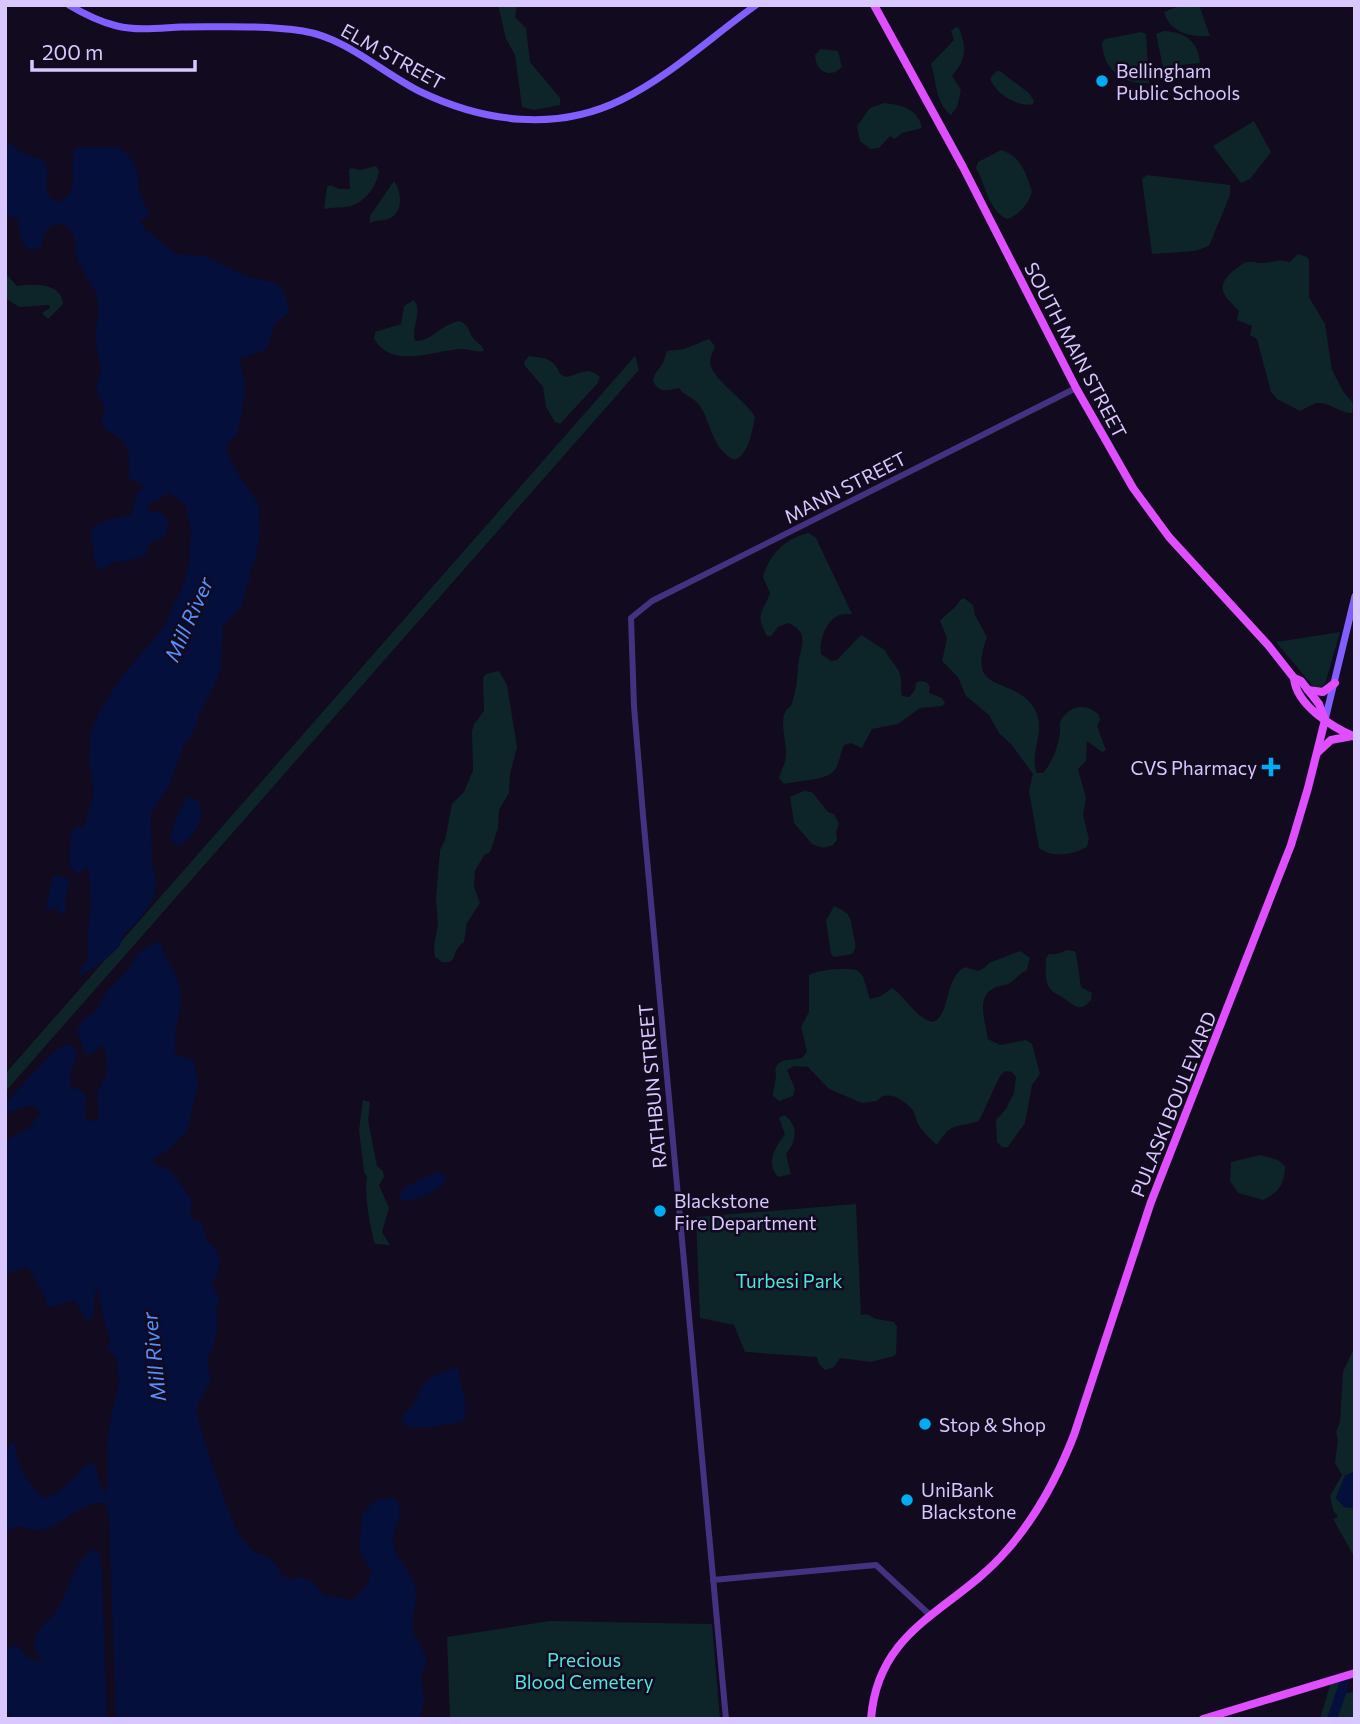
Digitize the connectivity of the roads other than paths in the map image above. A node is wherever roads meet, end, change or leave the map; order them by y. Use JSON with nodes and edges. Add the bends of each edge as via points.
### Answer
{"nodes":[{"id":1,"x":69,"y":5,"type":"edge"},
{"id":2,"x":756,"y":5,"type":"edge"},
{"id":3,"x":874,"y":5,"type":"edge"},
{"id":4,"x":1076,"y":388,"type":"junction"},
{"id":5,"x":1355,"y":596,"type":"edge"},
{"id":6,"x":631,"y":618,"type":"joint"},
{"id":7,"x":1294,"y":678,"type":"junction"},
{"id":8,"x":1335,"y":683,"type":"junction"},
{"id":9,"x":1308,"y":690,"type":"junction"},
{"id":10,"x":1325,"y":720,"type":"junction"},
{"id":11,"x":1353,"y":736,"type":"edge"},
{"id":12,"x":1317,"y":755,"type":"junction"},
{"id":13,"x":713,"y":1580,"type":"junction"},
{"id":14,"x":930,"y":1615,"type":"junction"},
{"id":15,"x":1352,"y":1674,"type":"edge"},
{"id":16,"x":726,"y":1719,"type":"edge"},
{"id":17,"x":871,"y":1719,"type":"edge"},
{"id":18,"x":1203,"y":1719,"type":"edge"}],
"edges":[{"from":1,"to":2,"type":"main road","name":"ELM STREET","via":[[128,28],[310,32],[439,101],[521,120],[576,116],[621,100]]},
{"from":3,"to":4,"type":"main road","name":"SOUTH MAIN STREET"},
{"from":4,"to":6,"type":"street","name":"MANN STREET","via":[[652,601]]},
{"from":4,"to":7,"type":"main road","name":"SOUTH MAIN STREET","via":[[1153,516]]},
{"from":5,"to":8,"type":"main road","name":"PULASKI BOULEVARD"},
{"from":6,"to":13,"type":"street","name":"RATHBUN STREET","via":[[642,804]]},
{"from":7,"to":9,"type":"main road","name":"SOUTH MAIN STREET"},
{"from":7,"to":10,"type":"main road","name":"SOUTH MAIN STREET","via":[[1294,686]]},
{"from":8,"to":9,"type":"main road","via":[[1323,692]]},
{"from":8,"to":10,"type":"main road","name":"PULASKI BOULEVARD"},
{"from":9,"to":10,"type":"main road","name":"SOUTH MAIN STREET"},
{"from":10,"to":11,"type":"main road"},
{"from":10,"to":12,"type":"main road","name":"PULASKI BOULEVARD"},
{"from":11,"to":12,"type":"main road","via":[[1331,740]]},
{"from":12,"to":14,"type":"main road","name":"PULASKI BOULEVARD","via":[[1291,845],[1151,1202],[1061,1466],[1008,1550]]},
{"from":13,"to":14,"type":"street","via":[[876,1565]]},
{"from":13,"to":16,"type":"street","name":"RATHBUN STREET"},
{"from":14,"to":17,"type":"main road","name":"PULASKI BOULEVARD","via":[[903,1640],[883,1669]]},
{"from":15,"to":18,"type":"main road"}]}
